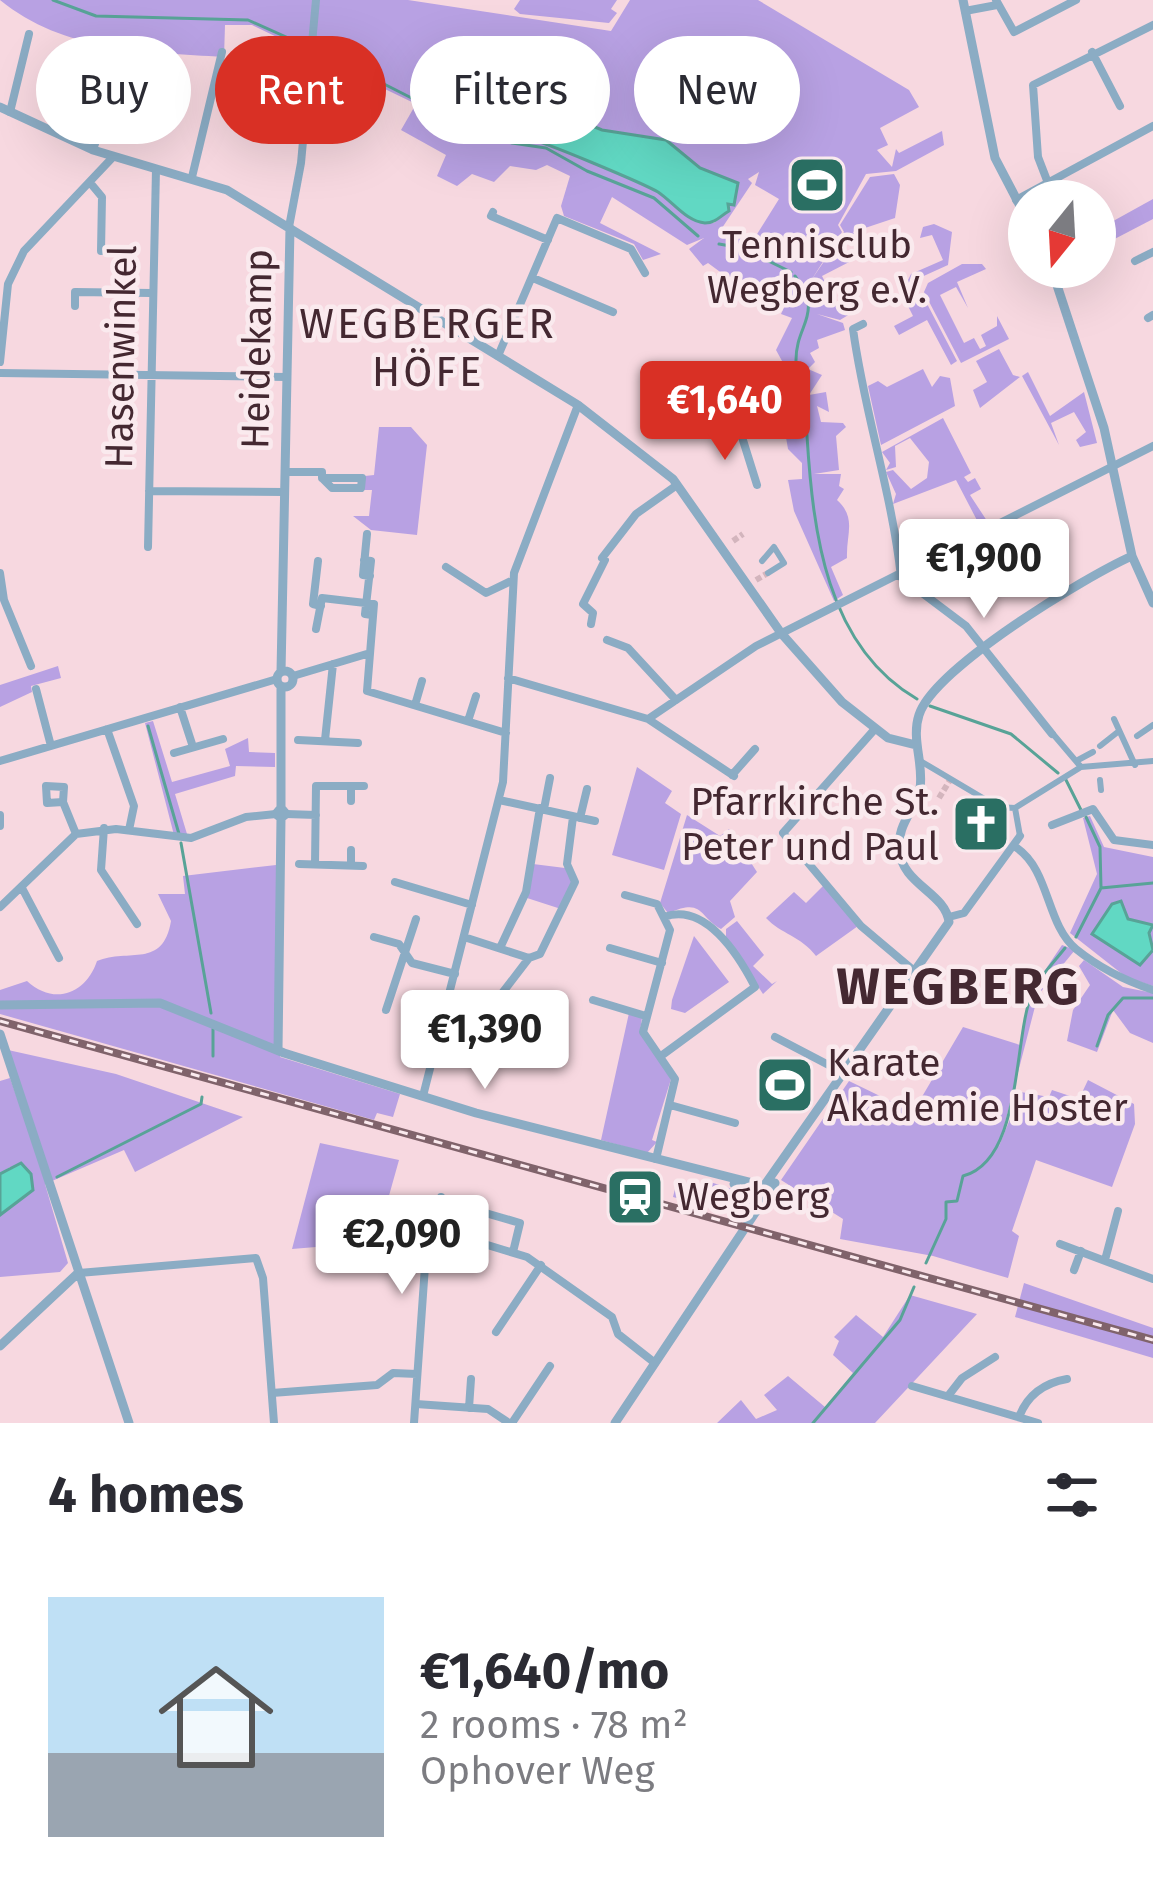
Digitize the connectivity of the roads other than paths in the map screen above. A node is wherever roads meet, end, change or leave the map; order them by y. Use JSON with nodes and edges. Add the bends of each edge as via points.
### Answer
{"nodes":[{"id":1,"x":316,"y":0,"type":"edge"},
{"id":2,"x":1076,"y":0,"type":"edge"},
{"id":3,"x":997,"y":3,"type":"edge"},
{"id":4,"x":964,"y":5,"type":"edge"},
{"id":5,"x":1153,"y":25,"type":"edge"},
{"id":6,"x":29,"y":34,"type":"dead end"},
{"id":7,"x":1092,"y":52,"type":"junction"},
{"id":8,"x":215,"y":81,"type":"edge"},
{"id":9,"x":1120,"y":106,"type":"dead end"},
{"id":10,"x":5,"y":110,"type":"edge"},
{"id":11,"x":1153,"y":126,"type":"edge"},
{"id":12,"x":95,"y":144,"type":"edge"},
{"id":13,"x":93,"y":150,"type":"junction"},
{"id":14,"x":113,"y":157,"type":"junction"},
{"id":15,"x":156,"y":167,"type":"junction"},
{"id":16,"x":192,"y":177,"type":"junction"},
{"id":17,"x":1047,"y":180,"type":"edge"},
{"id":18,"x":1054,"y":180,"type":"edge"},
{"id":19,"x":1008,"y":184,"type":"edge"},
{"id":20,"x":92,"y":185,"type":"junction"},
{"id":21,"x":493,"y":212,"type":"dead end"},
{"id":22,"x":290,"y":228,"type":"junction"},
{"id":23,"x":548,"y":240,"type":"junction"},
{"id":24,"x":101,"y":251,"type":"dead end"},
{"id":25,"x":1153,"y":252,"type":"edge"},
{"id":26,"x":1136,"y":261,"type":"dead end"},
{"id":27,"x":645,"y":273,"type":"dead end"},
{"id":28,"x":533,"y":278,"type":"junction"},
{"id":29,"x":1059,"y":288,"type":"edge"},
{"id":30,"x":151,"y":293,"type":"junction"},
{"id":31,"x":75,"y":306,"type":"dead end"},
{"id":32,"x":613,"y":312,"type":"dead end"},
{"id":33,"x":2,"y":314,"type":"edge"},
{"id":34,"x":862,"y":324,"type":"dead end"},
{"id":35,"x":498,"y":356,"type":"junction"},
{"id":36,"x":0,"y":362,"type":"edge"},
{"id":37,"x":738,"y":367,"type":"dead end"},
{"id":38,"x":0,"y":373,"type":"edge"},
{"id":39,"x":151,"y":375,"type":"junction"},
{"id":40,"x":286,"y":377,"type":"junction"},
{"id":41,"x":701,"y":403,"type":"dead end"},
{"id":42,"x":578,"y":404,"type":"junction"},
{"id":43,"x":737,"y":421,"type":"junction"},
{"id":44,"x":672,"y":422,"type":"dead end"},
{"id":45,"x":701,"y":429,"type":"junction"},
{"id":46,"x":1153,"y":446,"type":"edge"},
{"id":47,"x":1113,"y":468,"type":"junction"},
{"id":48,"x":285,"y":472,"type":"junction"},
{"id":49,"x":322,"y":478,"type":"dead end"},
{"id":50,"x":677,"y":485,"type":"junction"},
{"id":51,"x":758,"y":485,"type":"dead end"},
{"id":52,"x":149,"y":491,"type":"junction"},
{"id":53,"x":284,"y":492,"type":"junction"},
{"id":54,"x":367,"y":534,"type":"dead end"},
{"id":55,"x":148,"y":547,"type":"dead end"},
{"id":56,"x":1132,"y":556,"type":"junction"},
{"id":57,"x":318,"y":561,"type":"dead end"},
{"id":58,"x":762,"y":561,"type":"dead end"},
{"id":59,"x":446,"y":567,"type":"dead end"},
{"id":60,"x":0,"y":573,"type":"edge"},
{"id":61,"x":768,"y":573,"type":"dead end"},
{"id":62,"x":901,"y":578,"type":"junction"},
{"id":63,"x":512,"y":580,"type":"junction"},
{"id":64,"x":2,"y":600,"type":"edge"},
{"id":65,"x":319,"y":600,"type":"junction"},
{"id":66,"x":367,"y":603,"type":"junction"},
{"id":67,"x":1153,"y":603,"type":"edge"},
{"id":68,"x":591,"y":624,"type":"dead end"},
{"id":69,"x":316,"y":629,"type":"dead end"},
{"id":70,"x":782,"y":633,"type":"junction"},
{"id":71,"x":607,"y":640,"type":"dead end"},
{"id":72,"x":984,"y":647,"type":"junction"},
{"id":73,"x":370,"y":653,"type":"junction"},
{"id":74,"x":332,"y":664,"type":"junction"},
{"id":75,"x":31,"y":666,"type":"dead end"},
{"id":76,"x":508,"y":678,"type":"junction"},
{"id":77,"x":285,"y":679,"type":"junction"},
{"id":78,"x":422,"y":681,"type":"dead end"},
{"id":79,"x":36,"y":688,"type":"dead end"},
{"id":80,"x":476,"y":696,"type":"dead end"},
{"id":81,"x":676,"y":700,"type":"junction"},
{"id":82,"x":415,"y":706,"type":"junction"},
{"id":83,"x":180,"y":707,"type":"junction"},
{"id":84,"x":648,"y":718,"type":"junction"},
{"id":85,"x":1114,"y":719,"type":"dead end"},
{"id":86,"x":468,"y":722,"type":"junction"},
{"id":87,"x":1153,"y":725,"type":"edge"},
{"id":88,"x":107,"y":729,"type":"junction"},
{"id":89,"x":874,"y":730,"type":"junction"},
{"id":90,"x":1119,"y":730,"type":"junction"},
{"id":91,"x":506,"y":733,"type":"junction"},
{"id":92,"x":1052,"y":734,"type":"joint"},
{"id":93,"x":1137,"y":736,"type":"dead end"},
{"id":94,"x":224,"y":739,"type":"dead end"},
{"id":95,"x":298,"y":740,"type":"dead end"},
{"id":96,"x":325,"y":740,"type":"junction"},
{"id":97,"x":358,"y":743,"type":"dead end"},
{"id":98,"x":51,"y":746,"type":"junction"},
{"id":99,"x":916,"y":746,"type":"junction"},
{"id":100,"x":193,"y":747,"type":"junction"},
{"id":101,"x":755,"y":749,"type":"dead end"},
{"id":102,"x":174,"y":753,"type":"dead end"},
{"id":103,"x":1153,"y":760,"type":"edge"},
{"id":104,"x":0,"y":761,"type":"edge"},
{"id":105,"x":919,"y":761,"type":"junction"},
{"id":106,"x":1080,"y":763,"type":"junction"},
{"id":107,"x":1135,"y":766,"type":"junction"},
{"id":108,"x":1099,"y":772,"type":"junction"},
{"id":109,"x":550,"y":778,"type":"dead end"},
{"id":110,"x":351,"y":786,"type":"junction"},
{"id":111,"x":364,"y":786,"type":"dead end"},
{"id":112,"x":587,"y":789,"type":"dead end"},
{"id":113,"x":1101,"y":790,"type":"dead end"},
{"id":114,"x":499,"y":800,"type":"junction"},
{"id":115,"x":351,"y":801,"type":"dead end"},
{"id":116,"x":63,"y":802,"type":"dead end"},
{"id":117,"x":1015,"y":808,"type":"junction"},
{"id":118,"x":542,"y":809,"type":"junction"},
{"id":119,"x":281,"y":814,"type":"junction"},
{"id":120,"x":0,"y":815,"type":"edge"},
{"id":121,"x":316,"y":815,"type":"junction"},
{"id":122,"x":577,"y":817,"type":"junction"},
{"id":123,"x":595,"y":821,"type":"dead end"},
{"id":124,"x":1052,"y":825,"type":"dead end"},
{"id":125,"x":0,"y":826,"type":"edge"},
{"id":126,"x":104,"y":829,"type":"junction"},
{"id":127,"x":129,"y":830,"type":"junction"},
{"id":128,"x":76,"y":834,"type":"junction"},
{"id":129,"x":1020,"y":836,"type":"joint"},
{"id":130,"x":1153,"y":845,"type":"edge"},
{"id":131,"x":1017,"y":848,"type":"junction"},
{"id":132,"x":351,"y":850,"type":"dead end"},
{"id":133,"x":299,"y":864,"type":"dead end"},
{"id":134,"x":315,"y":864,"type":"junction"},
{"id":135,"x":351,"y":865,"type":"junction"},
{"id":136,"x":363,"y":866,"type":"dead end"},
{"id":137,"x":395,"y":882,"type":"dead end"},
{"id":138,"x":22,"y":888,"type":"junction"},
{"id":139,"x":625,"y":896,"type":"dead end"},
{"id":140,"x":472,"y":904,"type":"junction"},
{"id":141,"x":0,"y":907,"type":"edge"},
{"id":142,"x":664,"y":917,"type":"junction"},
{"id":143,"x":949,"y":917,"type":"junction"},
{"id":144,"x":416,"y":920,"type":"dead end"},
{"id":145,"x":137,"y":924,"type":"dead end"},
{"id":146,"x":374,"y":937,"type":"dead end"},
{"id":147,"x":464,"y":938,"type":"junction"},
{"id":148,"x":500,"y":948,"type":"junction"},
{"id":149,"x":610,"y":948,"type":"dead end"},
{"id":150,"x":405,"y":955,"type":"junction"},
{"id":151,"x":59,"y":958,"type":"dead end"},
{"id":152,"x":529,"y":958,"type":"junction"},
{"id":153,"x":662,"y":963,"type":"junction"},
{"id":154,"x":912,"y":969,"type":"junction"},
{"id":155,"x":454,"y":974,"type":"junction"},
{"id":156,"x":1153,"y":990,"type":"edge"},
{"id":157,"x":502,"y":992,"type":"dead end"},
{"id":158,"x":593,"y":1000,"type":"dead end"},
{"id":159,"x":0,"y":1005,"type":"edge"},
{"id":160,"x":386,"y":1010,"type":"dead end"},
{"id":161,"x":646,"y":1016,"type":"junction"},
{"id":162,"x":694,"y":1032,"type":"junction"},
{"id":163,"x":0,"y":1034,"type":"edge"},
{"id":164,"x":775,"y":1037,"type":"dead end"},
{"id":165,"x":703,"y":1045,"type":"dead end"},
{"id":166,"x":278,"y":1050,"type":"junction"},
{"id":167,"x":661,"y":1057,"type":"junction"},
{"id":168,"x":842,"y":1072,"type":"junction"},
{"id":169,"x":423,"y":1096,"type":"junction"},
{"id":170,"x":670,"y":1105,"type":"junction"},
{"id":171,"x":735,"y":1124,"type":"dead end"},
{"id":172,"x":656,"y":1159,"type":"junction"},
{"id":173,"x":718,"y":1176,"type":"junction"},
{"id":174,"x":761,"y":1191,"type":"junction"},
{"id":175,"x":1118,"y":1211,"type":"dead end"},
{"id":176,"x":755,"y":1214,"type":"junction"},
{"id":177,"x":436,"y":1229,"type":"junction"},
{"id":178,"x":407,"y":1240,"type":"dead end"},
{"id":179,"x":1060,"y":1244,"type":"dead end"},
{"id":180,"x":1081,"y":1251,"type":"junction"},
{"id":181,"x":513,"y":1252,"type":"junction"},
{"id":182,"x":1106,"y":1260,"type":"junction"},
{"id":183,"x":541,"y":1265,"type":"junction"},
{"id":184,"x":1074,"y":1270,"type":"dead end"},
{"id":185,"x":77,"y":1274,"type":"junction"},
{"id":186,"x":1153,"y":1279,"type":"edge"},
{"id":187,"x":496,"y":1333,"type":"dead end"},
{"id":188,"x":0,"y":1346,"type":"edge"},
{"id":189,"x":995,"y":1357,"type":"dead end"},
{"id":190,"x":655,"y":1363,"type":"junction"},
{"id":191,"x":550,"y":1366,"type":"dead end"},
{"id":192,"x":417,"y":1373,"type":"junction"},
{"id":193,"x":1067,"y":1378,"type":"dead end"},
{"id":194,"x":471,"y":1379,"type":"dead end"},
{"id":195,"x":912,"y":1386,"type":"dead end"},
{"id":196,"x":272,"y":1393,"type":"junction"},
{"id":197,"x":948,"y":1396,"type":"junction"},
{"id":198,"x":416,"y":1404,"type":"junction"},
{"id":199,"x":469,"y":1408,"type":"junction"},
{"id":200,"x":1019,"y":1417,"type":"junction"},
{"id":201,"x":129,"y":1423,"type":"edge"},
{"id":202,"x":274,"y":1423,"type":"edge"},
{"id":203,"x":414,"y":1423,"type":"edge"},
{"id":204,"x":511,"y":1423,"type":"edge"},
{"id":205,"x":615,"y":1423,"type":"edge"},
{"id":206,"x":1038,"y":1423,"type":"edge"}],
"edges":[{"from":1,"to":22,"type":"street"},
{"from":2,"to":3,"type":"street","via":[[1018,32]]},
{"from":3,"to":4,"type":"street"},
{"from":4,"to":19,"type":"street","via":[[995,158]]},
{"from":5,"to":7,"type":"street"},
{"from":6,"to":10,"type":"street"},
{"from":7,"to":9,"type":"street"},
{"from":7,"to":17,"type":"street","via":[[1033,85]]},
{"from":8,"to":16,"type":"street"},
{"from":10,"to":13,"type":"street"},
{"from":11,"to":18,"type":"street"},
{"from":12,"to":13,"type":"street"},
{"from":13,"to":14,"type":"street"},
{"from":14,"to":15,"type":"street"},
{"from":14,"to":20,"type":"street"},
{"from":15,"to":16,"type":"street"},
{"from":15,"to":30,"type":"street","name":"Hasenwinkel"},
{"from":16,"to":22,"type":"street"},
{"from":20,"to":24,"type":"street","via":[[104,208]]},
{"from":20,"to":33,"type":"street","via":[[24,251]]},
{"from":21,"to":23,"type":"street"},
{"from":22,"to":35,"type":"street"},
{"from":22,"to":40,"type":"street","name":"Heidekamp"},
{"from":23,"to":27,"type":"street","via":[[560,217],[631,249]]},
{"from":23,"to":28,"type":"street"},
{"from":25,"to":26,"type":"street"},
{"from":28,"to":32,"type":"street"},
{"from":28,"to":35,"type":"street"},
{"from":29,"to":47,"type":"street"},
{"from":30,"to":31,"type":"street","via":[[75,292]]},
{"from":30,"to":39,"type":"street","name":"Hasenwinkel"},
{"from":33,"to":36,"type":"street"},
{"from":34,"to":62,"type":"street","via":[[853,329],[855,347]]},
{"from":35,"to":42,"type":"street"},
{"from":37,"to":43,"type":"street","via":[[755,416]]},
{"from":38,"to":39,"type":"street"},
{"from":39,"to":40,"type":"street"},
{"from":39,"to":52,"type":"street","name":"Hasenwinkel"},
{"from":40,"to":48,"type":"street","name":"Heidekamp"},
{"from":41,"to":45,"type":"street"},
{"from":42,"to":50,"type":"street"},
{"from":42,"to":63,"type":"street"},
{"from":43,"to":45,"type":"street"},
{"from":43,"to":51,"type":"street"},
{"from":44,"to":45,"type":"street"},
{"from":46,"to":47,"type":"street"},
{"from":47,"to":56,"type":"street"},
{"from":47,"to":62,"type":"street"},
{"from":48,"to":49,"type":"street","name":"Heidekamp"},
{"from":48,"to":53,"type":"street","name":"Heidekamp"},
{"from":50,"to":68,"type":"street","via":[[636,514],[602,557],[583,604]]},
{"from":50,"to":70,"type":"street"},
{"from":52,"to":53,"type":"street"},
{"from":52,"to":55,"type":"street","name":"Hasenwinkel"},
{"from":53,"to":77,"type":"street","name":"Heidekamp"},
{"from":54,"to":66,"type":"street"},
{"from":56,"to":67,"type":"street"},
{"from":56,"to":72,"type":"street"},
{"from":57,"to":65,"type":"street"},
{"from":58,"to":61,"type":"street","via":[[779,550],[784,563]]},
{"from":59,"to":63,"type":"street","via":[[486,593]]},
{"from":60,"to":64,"type":"street"},
{"from":62,"to":70,"type":"street"},
{"from":62,"to":72,"type":"street","via":[[951,611]]},
{"from":63,"to":76,"type":"street"},
{"from":64,"to":75,"type":"street"},
{"from":65,"to":66,"type":"street"},
{"from":65,"to":69,"type":"street"},
{"from":66,"to":73,"type":"street","via":[[374,604]]},
{"from":70,"to":81,"type":"street"},
{"from":70,"to":89,"type":"street"},
{"from":71,"to":81,"type":"street","via":[[628,648]]},
{"from":72,"to":92,"type":"street"},
{"from":72,"to":99,"type":"street","via":[[926,698]]},
{"from":73,"to":74,"type":"street"},
{"from":73,"to":82,"type":"street","via":[[367,691]]},
{"from":74,"to":77,"type":"street"},
{"from":74,"to":96,"type":"street"},
{"from":76,"to":84,"type":"street"},
{"from":76,"to":91,"type":"street"},
{"from":77,"to":83,"type":"street"},
{"from":77,"to":119,"type":"street","name":"Heidekamp"},
{"from":78,"to":82,"type":"street"},
{"from":79,"to":98,"type":"street"},
{"from":80,"to":86,"type":"street"},
{"from":81,"to":84,"type":"street"},
{"from":82,"to":86,"type":"street"},
{"from":83,"to":88,"type":"street"},
{"from":83,"to":100,"type":"street"},
{"from":84,"to":101,"type":"street","via":[[733,776]]},
{"from":85,"to":90,"type":"street"},
{"from":86,"to":91,"type":"street"},
{"from":87,"to":93,"type":"street"},
{"from":88,"to":98,"type":"street"},
{"from":88,"to":127,"type":"street","via":[[134,806]]},
{"from":89,"to":99,"type":"street"},
{"from":89,"to":154,"type":"street","via":[[783,833],[861,926]]},
{"from":90,"to":106,"type":"street"},
{"from":90,"to":107,"type":"street"},
{"from":91,"to":114,"type":"street"},
{"from":92,"to":106,"type":"street"},
{"from":94,"to":100,"type":"street"},
{"from":95,"to":96,"type":"street"},
{"from":96,"to":97,"type":"street"},
{"from":98,"to":104,"type":"street"},
{"from":99,"to":105,"type":"street"},
{"from":100,"to":102,"type":"street"},
{"from":103,"to":107,"type":"street"},
{"from":105,"to":117,"type":"street","via":[[998,807]]},
{"from":105,"to":143,"type":"street","via":[[920,789],[898,848],[908,876]]},
{"from":106,"to":108,"type":"street"},
{"from":106,"to":117,"type":"street"},
{"from":107,"to":108,"type":"street"},
{"from":108,"to":113,"type":"street"},
{"from":109,"to":118,"type":"street"},
{"from":110,"to":111,"type":"street"},
{"from":110,"to":115,"type":"street"},
{"from":110,"to":121,"type":"street","via":[[316,786]]},
{"from":112,"to":122,"type":"street"},
{"from":114,"to":118,"type":"street"},
{"from":114,"to":140,"type":"street"},
{"from":116,"to":128,"type":"street"},
{"from":117,"to":129,"type":"street"},
{"from":118,"to":122,"type":"street"},
{"from":118,"to":148,"type":"street","via":[[526,892]]},
{"from":119,"to":121,"type":"street"},
{"from":119,"to":127,"type":"street","via":[[191,838]]},
{"from":119,"to":166,"type":"street","name":"Heidekamp"},
{"from":120,"to":125,"type":"street"},
{"from":121,"to":134,"type":"street"},
{"from":122,"to":123,"type":"street"},
{"from":122,"to":152,"type":"street","via":[[567,864],[575,882],[544,949]]},
{"from":124,"to":130,"type":"street","via":[[1093,809],[1114,840]]},
{"from":126,"to":127,"type":"street"},
{"from":126,"to":128,"type":"street"},
{"from":126,"to":145,"type":"street","via":[[101,870]]},
{"from":128,"to":138,"type":"street"},
{"from":129,"to":131,"type":"street"},
{"from":131,"to":143,"type":"street","via":[[964,914]]},
{"from":131,"to":156,"type":"street","via":[[1073,945]]},
{"from":132,"to":135,"type":"street"},
{"from":133,"to":134,"type":"street"},
{"from":134,"to":135,"type":"street"},
{"from":135,"to":136,"type":"street"},
{"from":137,"to":140,"type":"street"},
{"from":138,"to":141,"type":"street"},
{"from":138,"to":151,"type":"street"},
{"from":139,"to":142,"type":"street","via":[[657,904]]},
{"from":140,"to":147,"type":"street"},
{"from":142,"to":153,"type":"street","via":[[670,935]]},
{"from":142,"to":162,"type":"street","via":[[706,920],[754,987]]},
{"from":143,"to":154,"type":"street"},
{"from":144,"to":150,"type":"street"},
{"from":146,"to":150,"type":"street","via":[[399,944]]},
{"from":147,"to":148,"type":"street"},
{"from":147,"to":155,"type":"street"},
{"from":148,"to":152,"type":"street"},
{"from":149,"to":153,"type":"street"},
{"from":150,"to":155,"type":"street"},
{"from":150,"to":160,"type":"street"},
{"from":152,"to":157,"type":"street"},
{"from":153,"to":161,"type":"street"},
{"from":154,"to":168,"type":"street"},
{"from":155,"to":169,"type":"street"},
{"from":158,"to":161,"type":"street"},
{"from":159,"to":166,"type":"street","via":[[160,1003]]},
{"from":161,"to":167,"type":"street","via":[[643,1032]]},
{"from":162,"to":165,"type":"street"},
{"from":162,"to":167,"type":"street"},
{"from":163,"to":185,"type":"street"},
{"from":164,"to":168,"type":"street"},
{"from":166,"to":169,"type":"street"},
{"from":167,"to":170,"type":"street","via":[[675,1078]]},
{"from":168,"to":174,"type":"street"},
{"from":169,"to":172,"type":"street"},
{"from":170,"to":171,"type":"street"},
{"from":170,"to":172,"type":"street"},
{"from":172,"to":173,"type":"street"},
{"from":173,"to":174,"type":"street"},
{"from":173,"to":176,"type":"street","via":[[742,1189]]},
{"from":174,"to":176,"type":"street"},
{"from":175,"to":182,"type":"street"},
{"from":176,"to":190,"type":"street"},
{"from":177,"to":178,"type":"street","via":[[412,1222]]},
{"from":177,"to":181,"type":"street"},
{"from":177,"to":181,"type":"street","via":[[442,1199],[520,1223]]},
{"from":177,"to":192,"type":"street","via":[[425,1266]]},
{"from":179,"to":180,"type":"street"},
{"from":180,"to":182,"type":"street"},
{"from":180,"to":184,"type":"street"},
{"from":181,"to":183,"type":"street"},
{"from":182,"to":186,"type":"street"},
{"from":183,"to":187,"type":"street"},
{"from":183,"to":190,"type":"street","via":[[612,1318],[618,1334]]},
{"from":185,"to":188,"type":"street"},
{"from":185,"to":196,"type":"street","via":[[256,1258]]},
{"from":185,"to":201,"type":"street"},
{"from":189,"to":197,"type":"street"},
{"from":190,"to":205,"type":"street"},
{"from":191,"to":204,"type":"street"},
{"from":192,"to":196,"type":"street","via":[[393,1373],[376,1385]]},
{"from":192,"to":198,"type":"street"},
{"from":193,"to":200,"type":"street","via":[[1028,1399]]},
{"from":194,"to":199,"type":"street"},
{"from":195,"to":197,"type":"street"},
{"from":196,"to":202,"type":"street"},
{"from":197,"to":200,"type":"street"},
{"from":198,"to":199,"type":"street"},
{"from":198,"to":203,"type":"street"},
{"from":199,"to":204,"type":"street","via":[[488,1408]]},
{"from":200,"to":206,"type":"street"}]}
